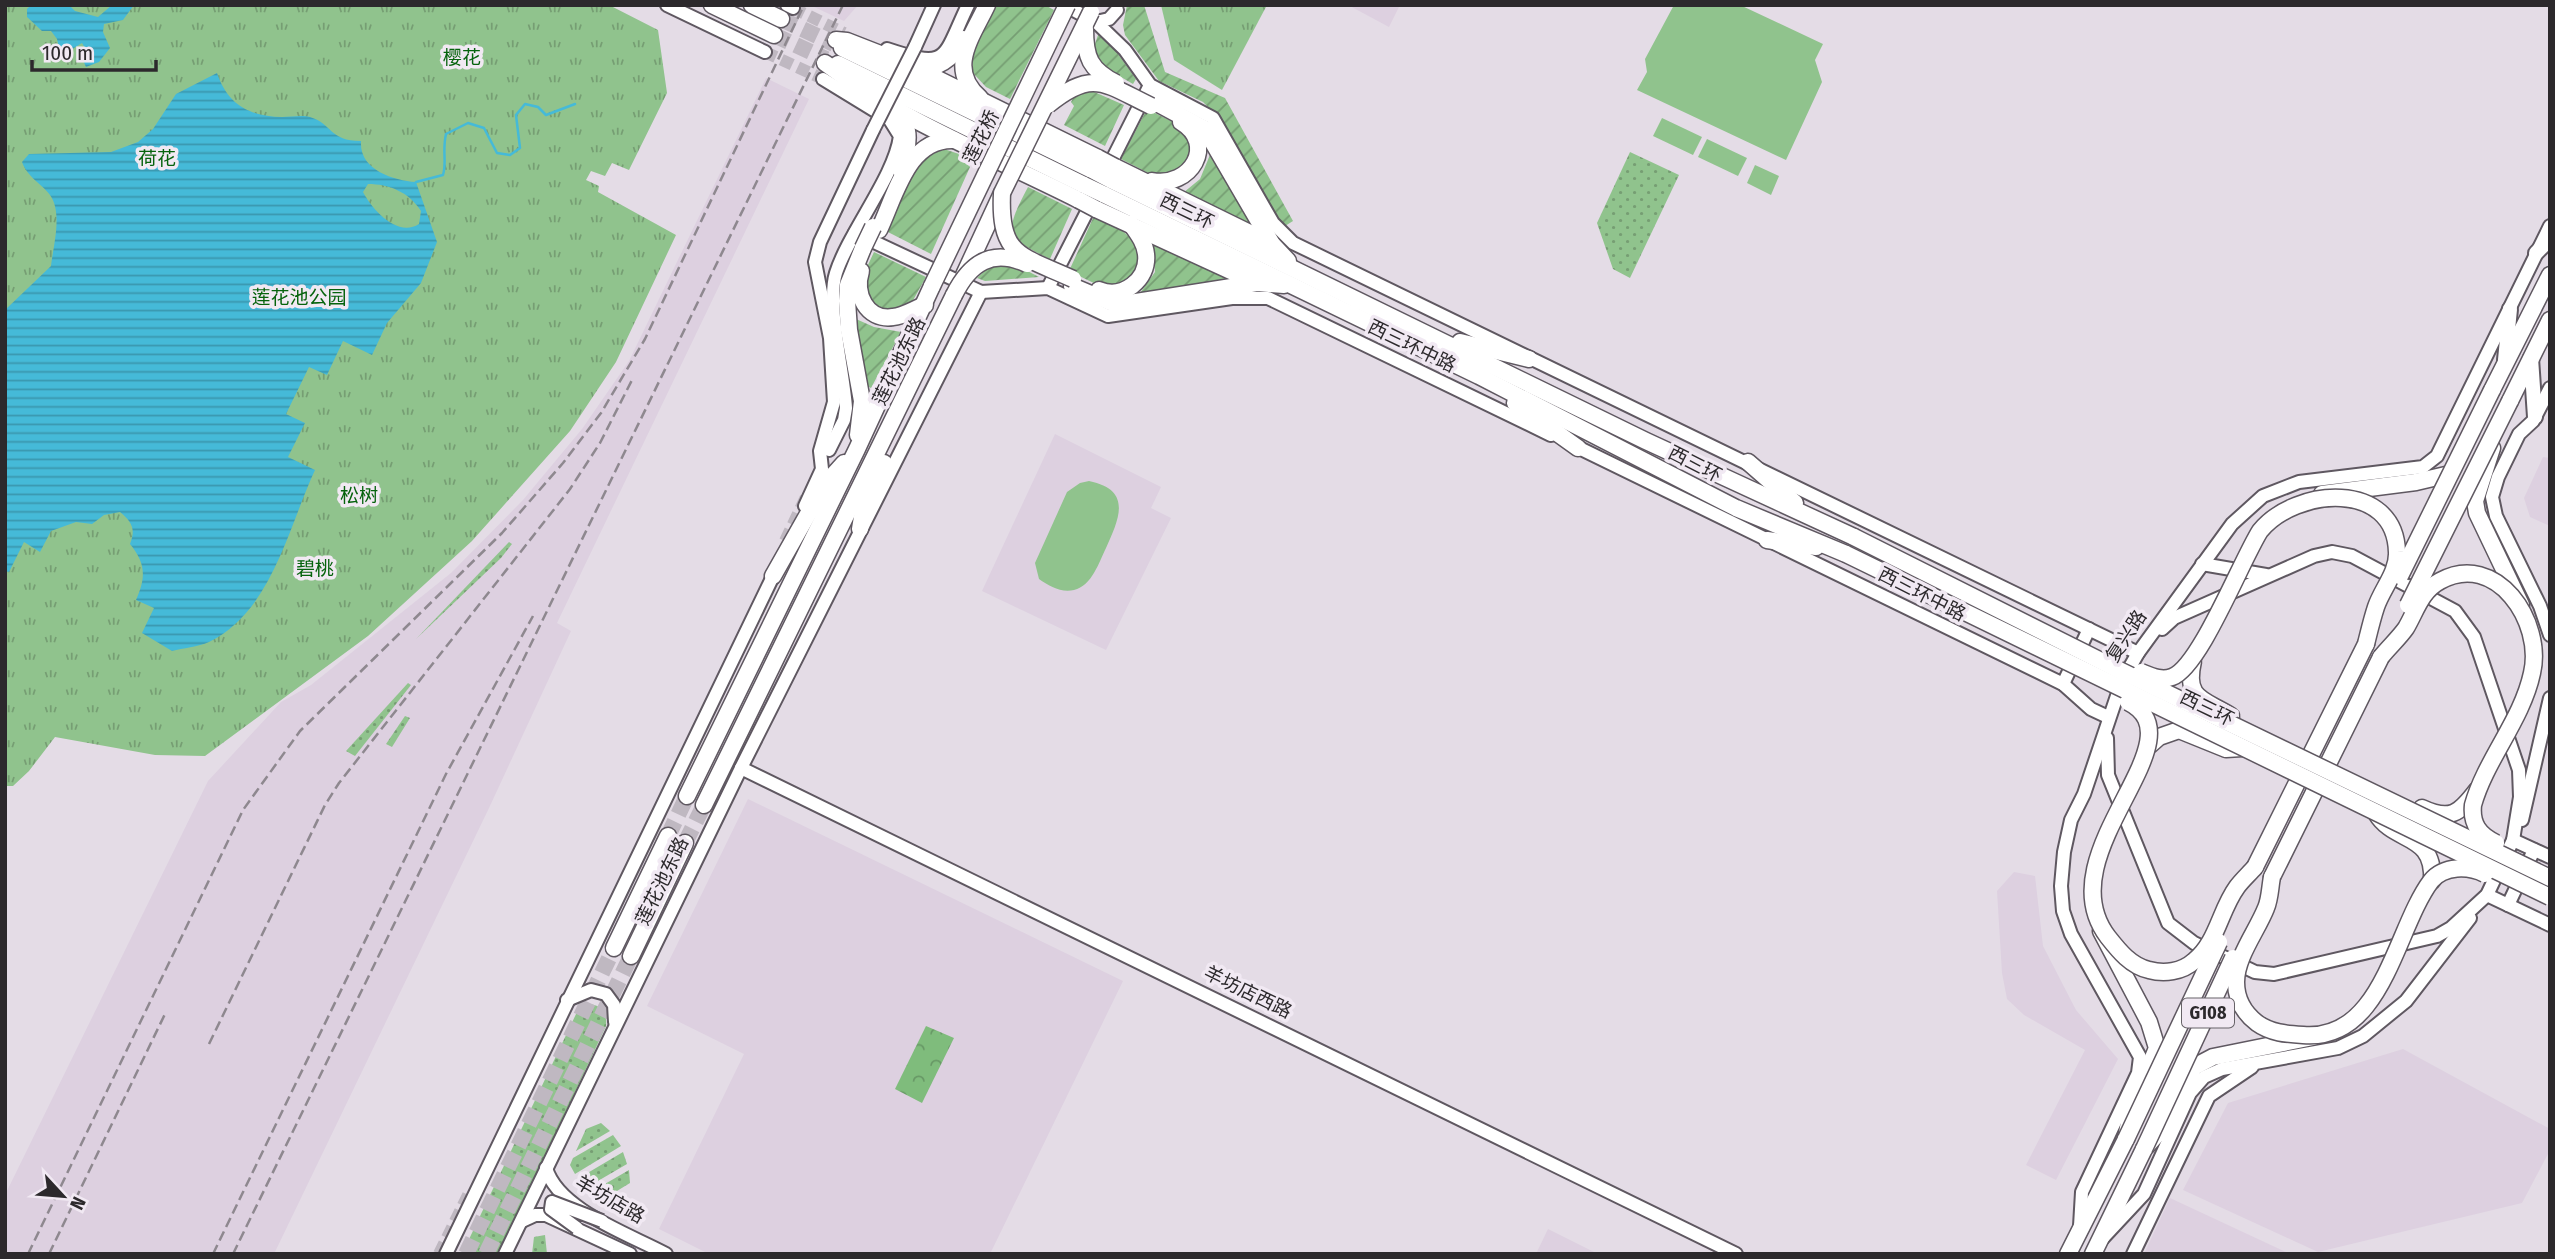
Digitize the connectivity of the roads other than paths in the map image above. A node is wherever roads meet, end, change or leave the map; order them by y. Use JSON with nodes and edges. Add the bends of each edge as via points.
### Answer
{"nodes":[{"id":1,"x":667,"y":5,"type":"edge"},
{"id":2,"x":712,"y":5,"type":"edge"},
{"id":3,"x":752,"y":5,"type":"edge"},
{"id":4,"x":934,"y":5,"type":"edge"},
{"id":5,"x":968,"y":5,"type":"edge"},
{"id":6,"x":981,"y":5,"type":"edge"},
{"id":7,"x":987,"y":5,"type":"edge"},
{"id":8,"x":1066,"y":5,"type":"edge"},
{"id":9,"x":1117,"y":8,"type":"edge"},
{"id":10,"x":787,"y":11,"type":"tunnel mouth"},
{"id":11,"x":1092,"y":16,"type":"edge"},
{"id":12,"x":774,"y":35,"type":"tunnel mouth"},
{"id":13,"x":1125,"y":50,"type":"junction"},
{"id":14,"x":765,"y":51,"type":"tunnel mouth"},
{"id":15,"x":831,"y":53,"type":"junction"},
{"id":16,"x":911,"y":66,"type":"junction"},
{"id":17,"x":1151,"y":97,"type":"junction"},
{"id":18,"x":990,"y":106,"type":"junction"},
{"id":19,"x":894,"y":107,"type":"junction"},
{"id":20,"x":1044,"y":109,"type":"junction"},
{"id":21,"x":960,"y":141,"type":"junction"},
{"id":22,"x":1088,"y":178,"type":"junction"},
{"id":23,"x":1139,"y":179,"type":"junction"},
{"id":24,"x":1106,"y":187,"type":"junction"},
{"id":25,"x":1002,"y":193,"type":"junction"},
{"id":26,"x":1131,"y":224,"type":"junction"},
{"id":27,"x":2550,"y":226,"type":"edge"},
{"id":28,"x":876,"y":228,"type":"junction"},
{"id":29,"x":2550,"y":239,"type":"edge"},
{"id":30,"x":862,"y":243,"type":"junction"},
{"id":31,"x":1272,"y":244,"type":"junction"},
{"id":32,"x":2536,"y":253,"type":"junction"},
{"id":33,"x":964,"y":275,"type":"junction"},
{"id":34,"x":2550,"y":275,"type":"edge"},
{"id":35,"x":1295,"y":278,"type":"junction"},
{"id":36,"x":1073,"y":282,"type":"junction"},
{"id":37,"x":1257,"y":283,"type":"junction"},
{"id":38,"x":932,"y":286,"type":"joint"},
{"id":39,"x":1048,"y":288,"type":"junction"},
{"id":40,"x":981,"y":292,"type":"junction"},
{"id":41,"x":925,"y":305,"type":"junction"},
{"id":42,"x":2510,"y":309,"type":"junction"},
{"id":43,"x":2550,"y":320,"type":"edge"},
{"id":44,"x":1431,"y":335,"type":"junction"},
{"id":45,"x":2550,"y":335,"type":"edge"},
{"id":46,"x":834,"y":339,"type":"junction"},
{"id":47,"x":2534,"y":352,"type":"junction"},
{"id":48,"x":1529,"y":359,"type":"junction"},
{"id":49,"x":2505,"y":366,"type":"junction"},
{"id":50,"x":1479,"y":376,"type":"junction"},
{"id":51,"x":2550,"y":387,"type":"edge"},
{"id":52,"x":2535,"y":417,"type":"junction"},
{"id":53,"x":2501,"y":419,"type":"junction"},
{"id":54,"x":889,"y":431,"type":"junction"},
{"id":55,"x":1578,"y":448,"type":"junction"},
{"id":56,"x":857,"y":449,"type":"junction"},
{"id":57,"x":829,"y":450,"type":"dead end"},
{"id":58,"x":1748,"y":462,"type":"junction"},
{"id":59,"x":2450,"y":474,"type":"junction"},
{"id":60,"x":2305,"y":500,"type":"junction"},
{"id":61,"x":1810,"y":516,"type":"junction"},
{"id":62,"x":860,"y":529,"type":"junction"},
{"id":63,"x":1767,"y":540,"type":"junction"},
{"id":64,"x":1843,"y":552,"type":"junction"},
{"id":65,"x":2202,"y":564,"type":"junction"},
{"id":66,"x":2270,"y":575,"type":"junction"},
{"id":67,"x":774,"y":576,"type":"junction"},
{"id":68,"x":2522,"y":607,"type":"junction"},
{"id":69,"x":2089,"y":629,"type":"junction"},
{"id":70,"x":2550,"y":635,"type":"edge"},
{"id":71,"x":2366,"y":644,"type":"junction"},
{"id":72,"x":2138,"y":653,"type":"junction"},
{"id":73,"x":2381,"y":657,"type":"junction"},
{"id":74,"x":2193,"y":661,"type":"junction"},
{"id":75,"x":2116,"y":678,"type":"junction"},
{"id":76,"x":2063,"y":684,"type":"junction"},
{"id":77,"x":2550,"y":698,"type":"edge"},
{"id":78,"x":2108,"y":717,"type":"junction"},
{"id":79,"x":2245,"y":741,"type":"junction"},
{"id":80,"x":2150,"y":745,"type":"junction"},
{"id":81,"x":741,"y":768,"type":"junction"},
{"id":82,"x":2477,"y":790,"type":"junction"},
{"id":83,"x":687,"y":796,"type":"tunnel mouth"},
{"id":84,"x":704,"y":805,"type":"tunnel mouth"},
{"id":85,"x":2379,"y":805,"type":"junction"},
{"id":86,"x":668,"y":836,"type":"tunnel mouth"},
{"id":87,"x":2513,"y":840,"type":"junction"},
{"id":88,"x":685,"y":843,"type":"tunnel mouth"},
{"id":89,"x":2533,"y":850,"type":"junction"},
{"id":90,"x":2550,"y":857,"type":"edge"},
{"id":91,"x":2255,"y":867,"type":"junction"},
{"id":92,"x":2521,"y":873,"type":"junction"},
{"id":93,"x":2272,"y":877,"type":"junction"},
{"id":94,"x":2550,"y":878,"type":"edge"},
{"id":95,"x":2432,"y":881,"type":"junction"},
{"id":96,"x":2487,"y":895,"type":"junction"},
{"id":97,"x":2550,"y":897,"type":"edge"},
{"id":98,"x":2508,"y":905,"type":"junction"},
{"id":99,"x":2549,"y":921,"type":"edge"},
{"id":100,"x":2098,"y":925,"type":"junction"},
{"id":101,"x":614,"y":948,"type":"tunnel mouth"},
{"id":102,"x":631,"y":956,"type":"tunnel mouth"},
{"id":103,"x":567,"y":1000,"type":"junction"},
{"id":104,"x":615,"y":1026,"type":"junction"},
{"id":105,"x":2315,"y":1036,"type":"junction"},
{"id":106,"x":2256,"y":1064,"type":"junction"},
{"id":107,"x":2126,"y":1139,"type":"junction"},
{"id":108,"x":2144,"y":1149,"type":"junction"},
{"id":109,"x":548,"y":1174,"type":"junction"},
{"id":110,"x":526,"y":1219,"type":"junction"},
{"id":111,"x":602,"y":1221,"type":"junction"},
{"id":112,"x":577,"y":1228,"type":"junction"},
{"id":113,"x":2079,"y":1231,"type":"junction"},
{"id":114,"x":2095,"y":1249,"type":"edge"},
{"id":115,"x":446,"y":1254,"type":"edge"},
{"id":116,"x":505,"y":1254,"type":"edge"},
{"id":117,"x":630,"y":1254,"type":"edge"},
{"id":118,"x":666,"y":1254,"type":"edge"},
{"id":119,"x":1736,"y":1254,"type":"edge"},
{"id":120,"x":2068,"y":1254,"type":"edge"},
{"id":121,"x":2133,"y":1254,"type":"edge"}],
"edges":[{"from":1,"to":14,"type":"street"},
{"from":2,"to":12,"type":"highway"},
{"from":3,"to":10,"type":"highway"},
{"from":4,"to":46,"type":"street","bridge":true,"via":[[820,242],[815,262]]},
{"from":5,"to":15,"type":"street","via":[[944,55],[932,61]]},
{"from":6,"to":16,"type":"highway","via":[[948,60],[928,67]]},
{"from":7,"to":18,"type":"highway","via":[[962,63],[972,91]]},
{"from":8,"to":11,"type":"street","name":"西三环中路"},
{"from":8,"to":38,"type":"highway","name":"莲花桥","bridge":true},
{"from":9,"to":11,"type":"street","via":[[1109,19]]},
{"from":9,"to":13,"type":"street","via":[[1117,27]]},
{"from":11,"to":13,"type":"street","name":"西三环中路"},
{"from":11,"to":17,"type":"highway","bridge":true,"via":[[1088,61],[1099,74]]},
{"from":11,"to":20,"type":"highway","name":"莲花池东路","bridge":true},
{"from":13,"to":17,"type":"street","name":"西三环中路"},
{"from":15,"to":16,"type":"highway","via":[[847,41]]},
{"from":15,"to":19,"type":"highway","via":[[851,83]]},
{"from":15,"to":22,"type":"highway"},
{"from":15,"to":30,"type":"street","via":[[900,136]]},
{"from":16,"to":18,"type":"highway"},
{"from":17,"to":20,"type":"highway","bridge":true,"via":[[1091,83],[1072,87]]},
{"from":17,"to":23,"type":"highway","via":[[1189,126],[1198,151],[1194,166],[1182,179],[1164,183]]},
{"from":17,"to":31,"type":"highway","via":[[1205,129]]},
{"from":17,"to":39,"type":"street"},
{"from":17,"to":48,"type":"street","name":"西三环中路","via":[[1213,118],[1273,223],[1293,243]]},
{"from":18,"to":22,"type":"highway"},
{"from":19,"to":21,"type":"highway"},
{"from":19,"to":28,"type":"highway","via":[[905,122],[909,143]]},
{"from":20,"to":25,"type":"highway","name":"莲花池东路","bridge":true},
{"from":21,"to":22,"type":"highway"},
{"from":21,"to":28,"type":"highway","via":[[932,142],[919,152]]},
{"from":22,"to":24,"type":"highway","bridge":true},
{"from":22,"to":24,"type":"highway","bridge":true},
{"from":23,"to":24,"type":"highway"},
{"from":23,"to":31,"type":"highway"},
{"from":24,"to":26,"type":"highway"},
{"from":24,"to":35,"type":"highway","name":"西三环"},
{"from":25,"to":33,"type":"highway","name":"莲花池东路","bridge":true},
{"from":25,"to":36,"type":"highway","bridge":true,"via":[[1001,225],[1012,247]]},
{"from":26,"to":36,"type":"highway","via":[[1147,256],[1142,275],[1131,288],[1116,295]]},
{"from":26,"to":37,"type":"highway"},
{"from":27,"to":32,"type":"street","name":"复兴路"},
{"from":28,"to":30,"type":"highway"},
{"from":29,"to":32,"type":"main road"},
{"from":30,"to":40,"type":"street","name":"西三环中路"},
{"from":30,"to":41,"type":"highway","via":[[858,288],[867,309],[889,318]]},
{"from":30,"to":46,"type":"street","via":[[835,274]]},
{"from":30,"to":56,"type":"highway","via":[[847,301],[862,401]]},
{"from":31,"to":35,"type":"highway"},
{"from":32,"to":42,"type":"street","name":"复兴路"},
{"from":33,"to":36,"type":"highway","bridge":true,"via":[[985,261],[1009,258]]},
{"from":33,"to":54,"type":"highway","name":"莲花池东路","bridge":true},
{"from":34,"to":49,"type":"highway","name":"复兴路","number":"G108"},
{"from":35,"to":37,"type":"highway"},
{"from":35,"to":44,"type":"highway","name":"西三环"},
{"from":35,"to":50,"type":"highway","name":"西三环"},
{"from":36,"to":37,"type":"highway","via":[[1117,305]]},
{"from":38,"to":41,"type":"highway","name":"莲花池东路"},
{"from":39,"to":40,"type":"street","name":"西三环中路"},
{"from":39,"to":55,"type":"street","name":"西三环中路","via":[[1108,316],[1232,298],[1268,298]]},
{"from":40,"to":62,"type":"street","name":"莲花池东路"},
{"from":41,"to":56,"type":"highway","name":"莲花池东路"},
{"from":42,"to":49,"type":"main road"},
{"from":42,"to":65,"type":"street","name":"复兴路","via":[[2433,460],[2423,467],[2280,487],[2253,503]]},
{"from":43,"to":47,"type":"highway","number":"G108"},
{"from":44,"to":48,"type":"highway"},
{"from":44,"to":61,"type":"highway","name":"西三环"},
{"from":45,"to":47,"type":"main road"},
{"from":46,"to":57,"type":"street","via":[[846,408]]},
{"from":46,"to":67,"type":"street","name":"莲花池东路","via":[[834,402],[820,451],[822,469]]},
{"from":47,"to":52,"type":"main road"},
{"from":47,"to":53,"type":"highway","number":"G108","bridge":true},
{"from":48,"to":58,"type":"street","name":"西三环中路"},
{"from":49,"to":59,"type":"highway","name":"复兴路","number":"G108","bridge":true},
{"from":50,"to":55,"type":"highway"},
{"from":50,"to":64,"type":"highway","name":"西三环","via":[[1736,508]]},
{"from":51,"to":52,"type":"street"},
{"from":52,"to":70,"type":"street","via":[[2519,434],[2492,497],[2496,516]]},
{"from":53,"to":68,"type":"highway","bridge":true,"via":[[2475,501]]},
{"from":53,"to":73,"type":"highway","number":"G108","bridge":true},
{"from":54,"to":62,"type":"highway","via":[[884,463]]},
{"from":54,"to":84,"type":"highway","name":"莲花池东路"},
{"from":55,"to":63,"type":"street","name":"西三环中路"},
{"from":56,"to":67,"type":"highway","via":[[825,484]]},
{"from":56,"to":83,"type":"highway","name":"莲花池东路"},
{"from":58,"to":61,"type":"highway"},
{"from":58,"to":69,"type":"street","name":"西三环中路"},
{"from":59,"to":60,"type":"highway","bridge":true,"via":[[2327,492]]},
{"from":59,"to":71,"type":"highway","name":"复兴路","number":"G108","bridge":true},
{"from":60,"to":71,"type":"highway","bridge":true,"via":[[2361,502],[2392,529],[2398,556],[2376,606]]},
{"from":60,"to":74,"type":"highway","bridge":true,"via":[[2275,516],[2260,531]]},
{"from":61,"to":75,"type":"highway","name":"西三环","bridge":true},
{"from":62,"to":81,"type":"street","name":"莲花池东路"},
{"from":63,"to":64,"type":"highway"},
{"from":63,"to":76,"type":"street","name":"西三环中路"},
{"from":64,"to":75,"type":"highway","name":"西三环","bridge":true},
{"from":65,"to":66,"type":"street"},
{"from":65,"to":72,"type":"street","name":"复兴路"},
{"from":66,"to":72,"type":"street","via":[[2174,618]]},
{"from":66,"to":87,"type":"street","via":[[2323,553],[2341,553],[2439,600],[2466,622],[2519,770]]},
{"from":67,"to":103,"type":"street","name":"莲花池东路"},
{"from":68,"to":73,"type":"highway","bridge":true,"via":[[2496,583],[2482,577],[2451,576],[2429,590]]},
{"from":68,"to":82,"type":"highway","bridge":true,"via":[[2532,633],[2533,670]]},
{"from":69,"to":72,"type":"street","name":"西三环中路"},
{"from":69,"to":76,"type":"street"},
{"from":71,"to":91,"type":"highway","name":"复兴路","number":"G108"},
{"from":72,"to":78,"type":"street","name":"复兴路"},
{"from":73,"to":93,"type":"highway","number":"G108"},
{"from":74,"to":75,"type":"highway","bridge":true,"via":[[2162,679],[2140,671]]},
{"from":74,"to":79,"type":"highway","bridge":true,"via":[[2190,682],[2195,694],[2230,715]]},
{"from":75,"to":79,"type":"highway","name":"西三环","bridge":true},
{"from":75,"to":80,"type":"highway","bridge":true,"via":[[2124,700],[2144,712]]},
{"from":76,"to":78,"type":"street","name":"西三环中路","via":[[2091,709]]},
{"from":77,"to":87,"type":"street","via":[[2526,812]]},
{"from":78,"to":96,"type":"street","via":[[2108,775],[2165,917],[2185,938],[2255,972],[2274,974],[2437,936]]},
{"from":78,"to":113,"type":"street","name":"复兴路","via":[[2071,820],[2062,899],[2071,934],[2140,1057],[2138,1073],[2082,1192]]},
{"from":79,"to":80,"type":"highway","via":[[2226,749],[2179,730]]},
{"from":79,"to":85,"type":"highway","name":"西三环","bridge":true},
{"from":80,"to":100,"type":"highway","bridge":true,"via":[[2094,866],[2092,895]]},
{"from":81,"to":104,"type":"street","name":"莲花池东路"},
{"from":81,"to":119,"type":"street","name":"羊坊店西路"},
{"from":82,"to":85,"type":"highway","bridge":true,"via":[[2464,806],[2446,816],[2406,800]]},
{"from":82,"to":92,"type":"highway","bridge":true,"via":[[2472,813],[2480,833],[2515,852]]},
{"from":85,"to":92,"type":"highway","name":"西三环","bridge":true},
{"from":85,"to":95,"type":"highway","via":[[2383,825],[2424,848]]},
{"from":86,"to":101,"type":"highway","name":"莲花池东路"},
{"from":87,"to":89,"type":"street"},
{"from":87,"to":96,"type":"street"},
{"from":88,"to":102,"type":"highway","name":"莲花池东路"},
{"from":89,"to":90,"type":"street"},
{"from":89,"to":98,"type":"street"},
{"from":91,"to":100,"type":"highway","bridge":true,"via":[[2236,888],[2202,954],[2184,968],[2164,972],[2136,965]]},
{"from":91,"to":107,"type":"highway","name":"复兴路","number":"G108","bridge":true},
{"from":92,"to":94,"type":"highway","name":"西三环","bridge":true},
{"from":92,"to":95,"type":"highway","bridge":true,"via":[[2504,882],[2465,868],[2452,869]]},
{"from":92,"to":97,"type":"highway","name":"西三环","bridge":true},
{"from":93,"to":105,"type":"highway","bridge":true,"via":[[2268,905],[2238,969],[2237,993],[2247,1013],[2264,1027],[2283,1034]]},
{"from":93,"to":108,"type":"highway","number":"G108","bridge":true},
{"from":95,"to":105,"type":"highway","bridge":true,"via":[[2372,999],[2343,1025]]},
{"from":96,"to":98,"type":"street"},
{"from":96,"to":106,"type":"street","via":[[2412,994],[2381,1025],[2338,1048]]},
{"from":98,"to":99,"type":"street"},
{"from":100,"to":107,"type":"highway","bridge":true,"via":[[2157,1041],[2156,1054],[2131,1111]]},
{"from":103,"to":104,"type":"street","via":[[591,990],[606,994],[614,1005]]},
{"from":103,"to":115,"type":"street","name":"莲花池东路"},
{"from":104,"to":109,"type":"street","name":"莲花池东路"},
{"from":105,"to":108,"type":"highway","bridge":true,"via":[[2200,1062],[2188,1075],[2162,1129]]},
{"from":106,"to":114,"type":"street","via":[[2212,1072],[2197,1084],[2144,1194]]},
{"from":106,"to":121,"type":"street","via":[[2209,1096]]},
{"from":107,"to":113,"type":"highway","name":"复兴路","number":"G108"},
{"from":108,"to":114,"type":"highway","number":"G108"},
{"from":109,"to":110,"type":"street","name":"莲花池东路"},
{"from":109,"to":111,"type":"street","name":"羊坊店路","bridge":true,"via":[[563,1196]]},
{"from":110,"to":112,"type":"street","name":"羊坊店路","bridge":true,"via":[[546,1215]]},
{"from":110,"to":116,"type":"street","name":"莲花池东路"},
{"from":111,"to":112,"type":"street","bridge":true,"via":[[552,1202],[551,1209]]},
{"from":111,"to":118,"type":"street","name":"羊坊店路"},
{"from":112,"to":117,"type":"street","name":"羊坊店路"},
{"from":113,"to":120,"type":"highway","name":"复兴路","number":"G108"}]}
